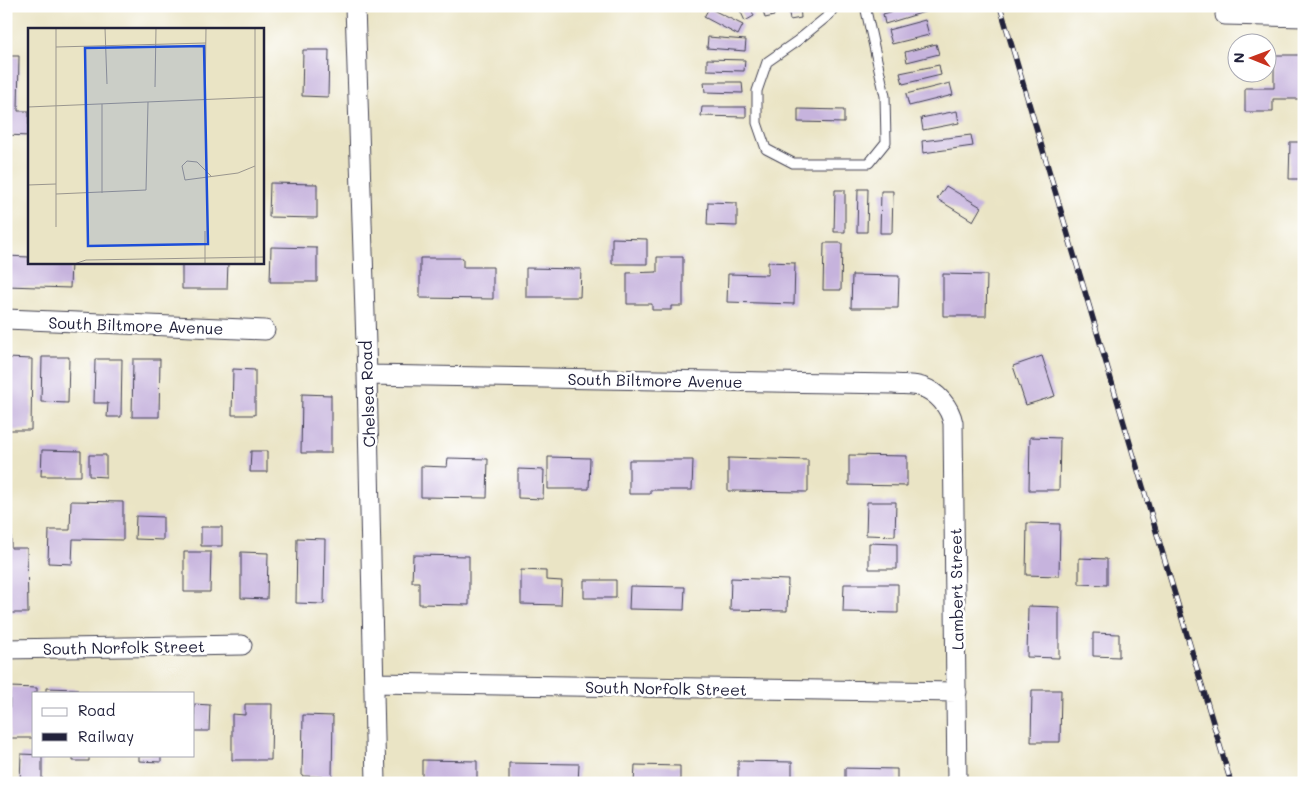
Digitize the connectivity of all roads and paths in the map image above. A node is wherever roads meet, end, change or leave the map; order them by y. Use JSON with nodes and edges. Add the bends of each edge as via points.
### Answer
{"nodes":[{"id":1,"x":355,"y":6,"type":"edge"},
{"id":2,"x":835,"y":6,"type":"edge"},
{"id":3,"x":865,"y":6,"type":"edge"},
{"id":4,"x":1225,"y":15,"type":"dead end"},
{"id":5,"x":1304,"y":17,"type":"edge"},
{"id":6,"x":6,"y":319,"type":"edge"},
{"id":7,"x":266,"y":330,"type":"dead end"},
{"id":8,"x":367,"y":374,"type":"junction"},
{"id":9,"x":940,"y":399,"type":"joint"},
{"id":10,"x":242,"y":645,"type":"dead end"},
{"id":11,"x":6,"y":649,"type":"edge"},
{"id":12,"x":374,"y":683,"type":"junction"},
{"id":13,"x":957,"y":692,"type":"junction"},
{"id":14,"x":376,"y":783,"type":"edge"},
{"id":15,"x":958,"y":783,"type":"edge"}],
"edges":[{"from":1,"to":8,"type":"street","name":"Chelsea Road"},
{"from":2,"to":3,"type":"lane","via":[[829,15],[768,62],[757,91],[757,124],[766,149],[793,163],[869,163],[886,142],[885,96]]},
{"from":4,"to":5,"type":"street"},
{"from":6,"to":7,"type":"street","name":"South Biltmore Avenue"},
{"from":8,"to":9,"type":"street","name":"South Biltmore Avenue","via":[[894,384],[922,387]]},
{"from":8,"to":12,"type":"street","name":"Chelsea Road"},
{"from":9,"to":13,"type":"street","name":"Lambert Street","via":[[948,407],[954,423]]},
{"from":10,"to":11,"type":"street","name":"South Norfolk Street"},
{"from":12,"to":13,"type":"street","name":"South Norfolk Street"},
{"from":12,"to":14,"type":"street","name":"Chelsea Road"},
{"from":13,"to":15,"type":"street","name":"Lambert Street"}]}
